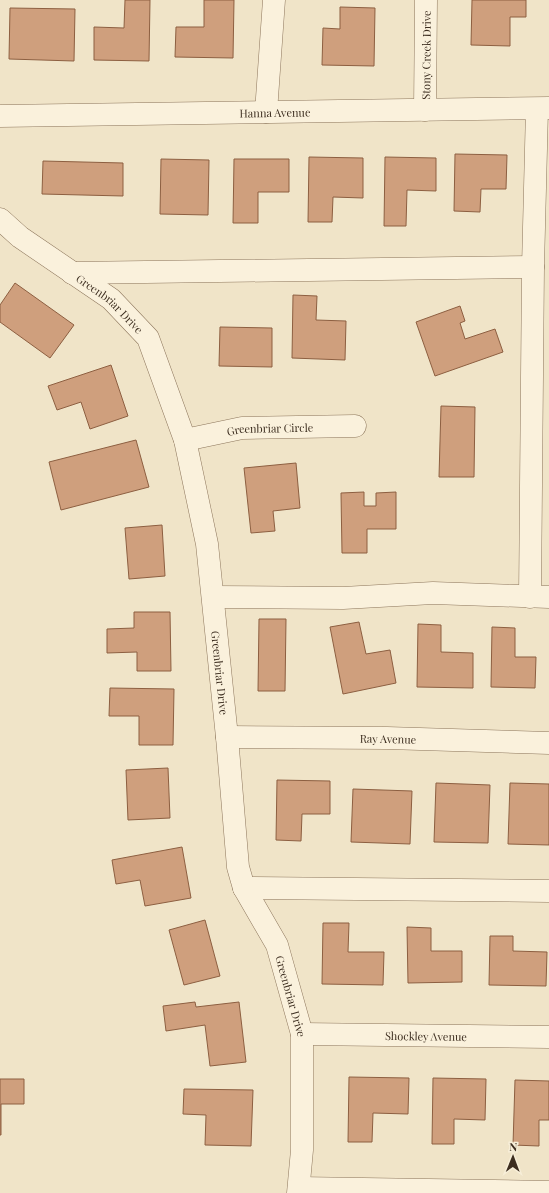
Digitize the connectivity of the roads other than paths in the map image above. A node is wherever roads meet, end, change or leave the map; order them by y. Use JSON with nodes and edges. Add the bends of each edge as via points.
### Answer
{"nodes":[{"id":1,"x":274,"y":0,"type":"edge"},
{"id":2,"x":426,"y":0,"type":"edge"},
{"id":3,"x":543,"y":108,"type":"edge"},
{"id":4,"x":425,"y":110,"type":"junction"},
{"id":5,"x":266,"y":112,"type":"junction"},
{"id":6,"x":0,"y":116,"type":"edge"},
{"id":7,"x":0,"y":219,"type":"edge"},
{"id":8,"x":533,"y":267,"type":"junction"},
{"id":9,"x":72,"y":273,"type":"junction"},
{"id":10,"x":355,"y":426,"type":"dead end"},
{"id":11,"x":185,"y":440,"type":"junction"},
{"id":12,"x":213,"y":597,"type":"junction"},
{"id":13,"x":540,"y":597,"type":"edge"},
{"id":14,"x":227,"y":737,"type":"junction"},
{"id":15,"x":549,"y":743,"type":"edge"},
{"id":16,"x":244,"y":888,"type":"junction"},
{"id":17,"x":549,"y":891,"type":"edge"},
{"id":18,"x":302,"y":1034,"type":"junction"},
{"id":19,"x":549,"y":1036,"type":"edge"},
{"id":20,"x":298,"y":1191,"type":"edge"},
{"id":21,"x":549,"y":1192,"type":"edge"}],
"edges":[{"from":1,"to":5,"type":"street"},
{"from":2,"to":4,"type":"street","name":"Stony Creek Drive"},
{"from":3,"to":4,"type":"street","name":"Hanna Avenue"},
{"from":3,"to":8,"type":"street"},
{"from":4,"to":5,"type":"street","name":"Hanna Avenue"},
{"from":5,"to":6,"type":"street","name":"Hanna Avenue"},
{"from":7,"to":9,"type":"street","name":"Greenbriar Drive","via":[[20,237]]},
{"from":8,"to":9,"type":"street"},
{"from":8,"to":13,"type":"street"},
{"from":9,"to":11,"type":"street","name":"Greenbriar Drive","via":[[111,299],[148,338]]},
{"from":10,"to":11,"type":"street","name":"Greenbriar Circle","via":[[242,428]]},
{"from":11,"to":12,"type":"street","name":"Greenbriar Drive","via":[[207,544]]},
{"from":12,"to":13,"type":"street","via":[[342,598],[433,593]]},
{"from":12,"to":14,"type":"street","name":"Greenbriar Drive"},
{"from":14,"to":15,"type":"street","name":"Ray Avenue"},
{"from":14,"to":16,"type":"street","name":"Greenbriar Drive","via":[[238,867]]},
{"from":16,"to":17,"type":"street"},
{"from":16,"to":18,"type":"street","name":"Greenbriar Drive","via":[[277,945]]},
{"from":18,"to":19,"type":"street","name":"Shockley Avenue"},
{"from":18,"to":20,"type":"street","name":"Greenbriar Drive","via":[[302,1150]]},
{"from":20,"to":21,"type":"street"}]}
